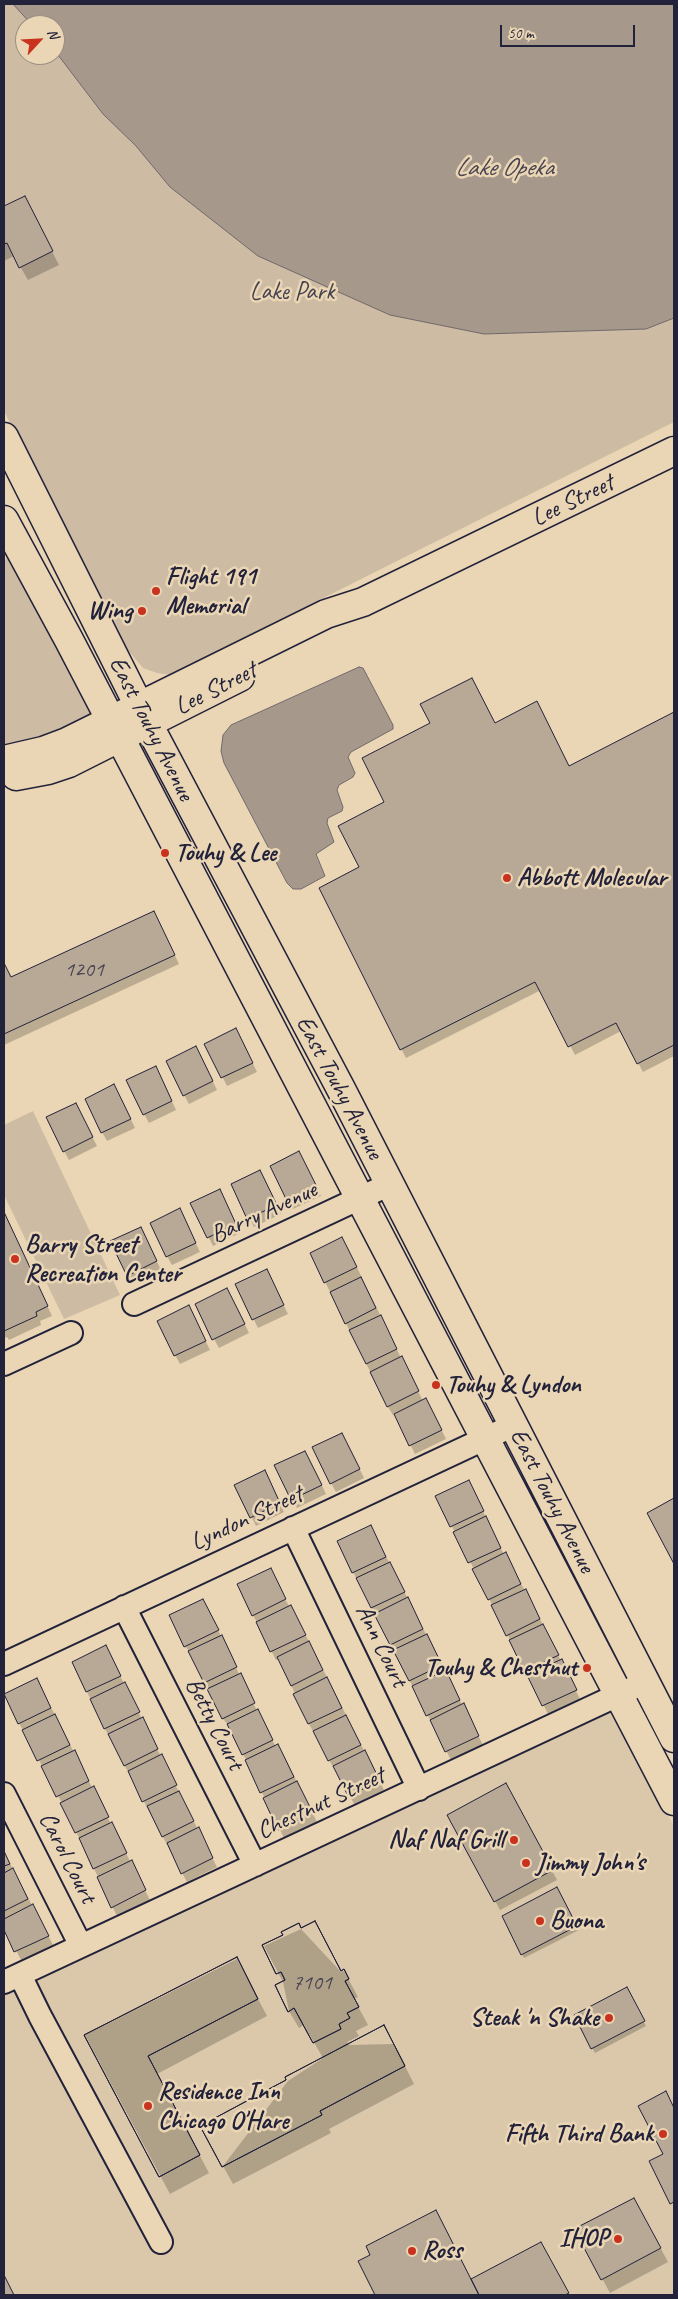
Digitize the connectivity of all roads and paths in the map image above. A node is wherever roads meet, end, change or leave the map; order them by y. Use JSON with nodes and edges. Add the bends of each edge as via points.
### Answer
{"nodes":[{"id":1,"x":4,"y":437,"type":"edge"},
{"id":2,"x":674,"y":452,"type":"edge"},
{"id":3,"x":5,"y":529,"type":"edge"},
{"id":4,"x":143,"y":715,"type":"junction"},
{"id":5,"x":115,"y":728,"type":"junction"},
{"id":6,"x":4,"y":760,"type":"edge"},
{"id":7,"x":69,"y":763,"type":"junction"},
{"id":8,"x":140,"y":777,"type":"junction"},
{"id":9,"x":4,"y":778,"type":"edge"},
{"id":10,"x":390,"y":1184,"type":"junction"},
{"id":11,"x":361,"y":1198,"type":"junction"},
{"id":12,"x":134,"y":1304,"type":"dead end"},
{"id":13,"x":71,"y":1333,"type":"dead end"},
{"id":14,"x":4,"y":1364,"type":"edge"},
{"id":15,"x":514,"y":1425,"type":"junction"},
{"id":16,"x":486,"y":1438,"type":"junction"},
{"id":17,"x":293,"y":1528,"type":"junction"},
{"id":18,"x":124,"y":1607,"type":"junction"},
{"id":19,"x":4,"y":1664,"type":"edge"},
{"id":20,"x":644,"y":1682,"type":"junction"},
{"id":21,"x":619,"y":1695,"type":"junction"},
{"id":22,"x":674,"y":1738,"type":"edge"},
{"id":23,"x":419,"y":1789,"type":"junction"},
{"id":24,"x":4,"y":1794,"type":"edge"},
{"id":25,"x":674,"y":1801,"type":"edge"},
{"id":26,"x":255,"y":1865,"type":"junction"},
{"id":27,"x":81,"y":1946,"type":"junction"},
{"id":28,"x":12,"y":1978,"type":"edge"},
{"id":29,"x":161,"y":2242,"type":"dead end"}],
"edges":[{"from":1,"to":3,"type":"main road","via":[[14,474],[15,499]]},
{"from":1,"to":4,"type":"main road","name":"East Touhy Avenue"},
{"from":2,"to":4,"type":"main road","name":"Lee Street","via":[[363,602],[307,643]]},
{"from":3,"to":5,"type":"main road","name":"East Touhy Avenue"},
{"from":4,"to":5,"type":"main road","name":"Lee Street"},
{"from":4,"to":10,"type":"main road","name":"East Touhy Avenue"},
{"from":5,"to":6,"type":"main road","name":"Lee Street"},
{"from":5,"to":7,"type":"main road","name":"Lee Street"},
{"from":5,"to":8,"type":"main road","name":"East Touhy Avenue"},
{"from":7,"to":8,"type":"main road","via":[[100,761]]},
{"from":7,"to":9,"type":"main road","name":"Lee Street"},
{"from":8,"to":11,"type":"main road","name":"East Touhy Avenue"},
{"from":10,"to":11,"type":"street","name":"Barry Avenue"},
{"from":10,"to":15,"type":"main road","name":"East Touhy Avenue"},
{"from":11,"to":12,"type":"street","name":"Barry Avenue"},
{"from":11,"to":16,"type":"main road","name":"East Touhy Avenue"},
{"from":13,"to":14,"type":"street"},
{"from":15,"to":16,"type":"street","name":"Lyndon Street"},
{"from":15,"to":20,"type":"main road","name":"East Touhy Avenue"},
{"from":16,"to":17,"type":"street","name":"Lyndon Street"},
{"from":16,"to":21,"type":"main road","name":"East Touhy Avenue"},
{"from":17,"to":18,"type":"street","name":"Lyndon Street"},
{"from":17,"to":23,"type":"street","name":"Ann Court"},
{"from":18,"to":19,"type":"street","name":"Lyndon Street"},
{"from":18,"to":26,"type":"street","name":"Betty Court"},
{"from":20,"to":21,"type":"street","name":"Chestnut Street"},
{"from":20,"to":22,"type":"main road","name":"East Touhy Avenue"},
{"from":21,"to":23,"type":"street","name":"Chestnut Street"},
{"from":21,"to":25,"type":"main road","name":"East Touhy Avenue"},
{"from":23,"to":26,"type":"street","name":"Chestnut Street"},
{"from":24,"to":27,"type":"street","name":"Carol Court"},
{"from":26,"to":27,"type":"street","name":"Chestnut Street"},
{"from":27,"to":28,"type":"street","name":"Chestnut Street"},
{"from":28,"to":29,"type":"street","name":"Chestnut Street","via":[[40,2016]]}]}
